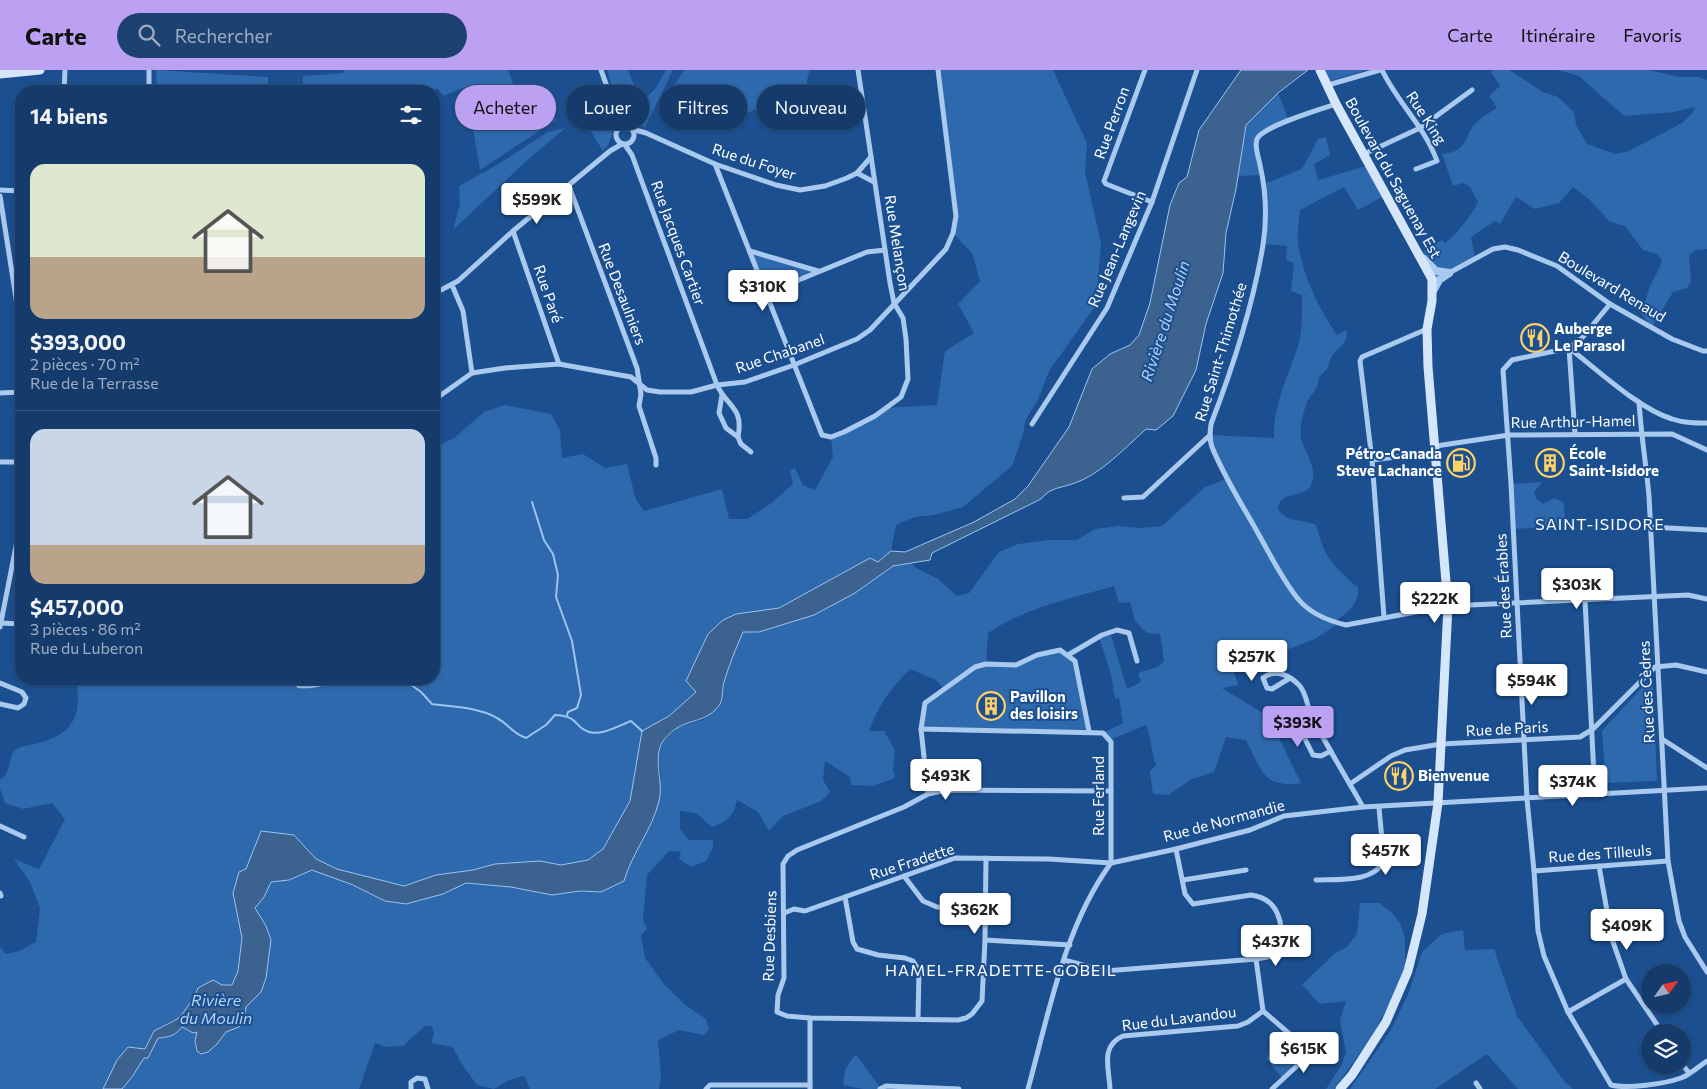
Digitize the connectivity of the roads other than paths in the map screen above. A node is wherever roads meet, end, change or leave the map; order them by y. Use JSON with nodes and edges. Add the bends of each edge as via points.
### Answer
{"nodes":[{"id":1,"x":40,"y":70,"type":"edge"},
{"id":2,"x":64,"y":70,"type":"edge"},
{"id":3,"x":149,"y":70,"type":"edge"},
{"id":4,"x":601,"y":70,"type":"edge"},
{"id":5,"x":858,"y":70,"type":"edge"},
{"id":6,"x":938,"y":70,"type":"edge"},
{"id":7,"x":1145,"y":70,"type":"edge"},
{"id":8,"x":1197,"y":70,"type":"edge"},
{"id":9,"x":1381,"y":70,"type":"edge"},
{"id":10,"x":1321,"y":71,"type":"edge"},
{"id":11,"x":0,"y":74,"type":"edge"},
{"id":12,"x":64,"y":85,"type":"edge"},
{"id":13,"x":149,"y":85,"type":"edge"},
{"id":14,"x":606,"y":85,"type":"edge"},
{"id":15,"x":1328,"y":85,"type":"junction"},
{"id":16,"x":1472,"y":90,"type":"dead end"},
{"id":17,"x":1336,"y":104,"type":"junction"},
{"id":18,"x":1420,"y":128,"type":"junction"},
{"id":19,"x":616,"y":130,"type":"edge"},
{"id":20,"x":618,"y":130,"type":"edge"},
{"id":21,"x":631,"y":130,"type":"edge"},
{"id":22,"x":636,"y":130,"type":"edge"},
{"id":23,"x":646,"y":133,"type":"junction"},
{"id":24,"x":616,"y":134,"type":"junction"},
{"id":25,"x":634,"y":139,"type":"junction"},
{"id":26,"x":623,"y":144,"type":"junction"},
{"id":27,"x":610,"y":151,"type":"junction"},
{"id":28,"x":1364,"y":154,"type":"junction"},
{"id":29,"x":632,"y":155,"type":"junction"},
{"id":30,"x":871,"y":156,"type":"junction"},
{"id":31,"x":715,"y":164,"type":"junction"},
{"id":32,"x":1416,"y":169,"type":"dead end"},
{"id":33,"x":856,"y":173,"type":"junction"},
{"id":34,"x":874,"y":182,"type":"junction"},
{"id":35,"x":569,"y":186,"type":"junction"},
{"id":36,"x":0,"y":190,"type":"edge"},
{"id":37,"x":15,"y":191,"type":"edge"},
{"id":38,"x":0,"y":196,"type":"edge"},
{"id":39,"x":1152,"y":202,"type":"junction"},
{"id":40,"x":513,"y":232,"type":"junction"},
{"id":41,"x":885,"y":250,"type":"junction"},
{"id":42,"x":750,"y":251,"type":"junction"},
{"id":43,"x":1420,"y":253,"type":"junction"},
{"id":44,"x":819,"y":272,"type":"junction"},
{"id":45,"x":1449,"y":273,"type":"junction"},
{"id":46,"x":452,"y":285,"type":"junction"},
{"id":47,"x":440,"y":290,"type":"edge"},
{"id":48,"x":15,"y":292,"type":"edge"},
{"id":49,"x":767,"y":293,"type":"junction"},
{"id":50,"x":1432,"y":301,"type":"junction"},
{"id":51,"x":894,"y":303,"type":"junction"},
{"id":52,"x":1610,"y":304,"type":"junction"},
{"id":53,"x":1427,"y":329,"type":"junction"},
{"id":54,"x":1570,"y":348,"type":"junction"},
{"id":55,"x":1707,"y":350,"type":"edge"},
{"id":56,"x":559,"y":364,"type":"junction"},
{"id":57,"x":794,"y":365,"type":"junction"},
{"id":58,"x":472,"y":373,"type":"junction"},
{"id":59,"x":638,"y":383,"type":"junction"},
{"id":60,"x":717,"y":385,"type":"junction"},
{"id":61,"x":15,"y":392,"type":"edge"},
{"id":62,"x":0,"y":393,"type":"edge"},
{"id":63,"x":722,"y":395,"type":"junction"},
{"id":64,"x":440,"y":396,"type":"edge"},
{"id":65,"x":1639,"y":402,"type":"junction"},
{"id":66,"x":1707,"y":423,"type":"edge"},
{"id":67,"x":1032,"y":424,"type":"dead end"},
{"id":68,"x":1641,"y":433,"type":"junction"},
{"id":69,"x":1575,"y":434,"type":"junction"},
{"id":70,"x":1210,"y":435,"type":"junction"},
{"id":71,"x":1509,"y":436,"type":"junction"},
{"id":72,"x":738,"y":437,"type":"junction"},
{"id":73,"x":1436,"y":449,"type":"junction"},
{"id":74,"x":1707,"y":450,"type":"edge"},
{"id":75,"x":751,"y":452,"type":"dead end"},
{"id":76,"x":1372,"y":460,"type":"junction"},
{"id":77,"x":0,"y":462,"type":"edge"},
{"id":78,"x":15,"y":462,"type":"edge"},
{"id":79,"x":656,"y":465,"type":"dead end"},
{"id":80,"x":1124,"y":498,"type":"dead end"},
{"id":81,"x":1650,"y":527,"type":"junction"},
{"id":82,"x":1707,"y":530,"type":"edge"},
{"id":83,"x":15,"y":554,"type":"edge"},
{"id":84,"x":1653,"y":597,"type":"junction"},
{"id":85,"x":1707,"y":599,"type":"edge"},
{"id":86,"x":1585,"y":600,"type":"junction"},
{"id":87,"x":1518,"y":602,"type":"junction"},
{"id":88,"x":1448,"y":606,"type":"junction"},
{"id":89,"x":1384,"y":617,"type":"junction"},
{"id":90,"x":0,"y":624,"type":"edge"},
{"id":91,"x":15,"y":624,"type":"edge"},
{"id":92,"x":1068,"y":655,"type":"junction"},
{"id":93,"x":1137,"y":661,"type":"dead end"},
{"id":94,"x":1658,"y":666,"type":"junction"},
{"id":95,"x":1707,"y":672,"type":"edge"},
{"id":96,"x":1290,"y":678,"type":"junction"},
{"id":97,"x":0,"y":683,"type":"edge"},
{"id":98,"x":0,"y":704,"type":"edge"},
{"id":99,"x":1311,"y":715,"type":"junction"},
{"id":100,"x":921,"y":729,"type":"junction"},
{"id":101,"x":1593,"y":729,"type":"junction"},
{"id":102,"x":1089,"y":731,"type":"junction"},
{"id":103,"x":1662,"y":739,"type":"junction"},
{"id":104,"x":1524,"y":741,"type":"junction"},
{"id":105,"x":1441,"y":744,"type":"junction"},
{"id":106,"x":1331,"y":751,"type":"junction"},
{"id":107,"x":1707,"y":768,"type":"edge"},
{"id":108,"x":1350,"y":784,"type":"junction"},
{"id":109,"x":1707,"y":788,"type":"edge"},
{"id":110,"x":1111,"y":791,"type":"junction"},
{"id":111,"x":1664,"y":791,"type":"junction"},
{"id":112,"x":928,"y":794,"type":"junction"},
{"id":113,"x":1595,"y":795,"type":"junction"},
{"id":114,"x":1527,"y":799,"type":"junction"},
{"id":115,"x":1438,"y":803,"type":"junction"},
{"id":116,"x":1363,"y":807,"type":"junction"},
{"id":117,"x":1378,"y":808,"type":"junction"},
{"id":118,"x":0,"y":826,"type":"edge"},
{"id":119,"x":24,"y":837,"type":"dead end"},
{"id":120,"x":1176,"y":849,"type":"junction"},
{"id":121,"x":986,"y":858,"type":"junction"},
{"id":122,"x":1668,"y":861,"type":"junction"},
{"id":123,"x":1111,"y":863,"type":"junction"},
{"id":124,"x":1600,"y":866,"type":"junction"},
{"id":125,"x":1246,"y":870,"type":"dead end"},
{"id":126,"x":1534,"y":871,"type":"junction"},
{"id":127,"x":904,"y":876,"type":"junction"},
{"id":128,"x":1182,"y":880,"type":"junction"},
{"id":129,"x":1316,"y":880,"type":"dead end"},
{"id":130,"x":845,"y":897,"type":"junction"},
{"id":131,"x":985,"y":909,"type":"junction"},
{"id":132,"x":784,"y":913,"type":"junction"},
{"id":133,"x":985,"y":940,"type":"junction"},
{"id":134,"x":1070,"y":945,"type":"junction"},
{"id":135,"x":1064,"y":960,"type":"junction"},
{"id":136,"x":1256,"y":960,"type":"junction"},
{"id":137,"x":1707,"y":972,"type":"edge"},
{"id":138,"x":1626,"y":979,"type":"junction"},
{"id":139,"x":1263,"y":1011,"type":"junction"},
{"id":140,"x":1568,"y":1012,"type":"junction"},
{"id":141,"x":810,"y":1018,"type":"junction"},
{"id":142,"x":918,"y":1019,"type":"junction"},
{"id":143,"x":1657,"y":1024,"type":"edge"},
{"id":144,"x":1707,"y":1061,"type":"edge"},
{"id":145,"x":1691,"y":1072,"type":"edge"},
{"id":146,"x":1688,"y":1074,"type":"edge"},
{"id":147,"x":1476,"y":1083,"type":"dead end"},
{"id":148,"x":810,"y":1087,"type":"edge"},
{"id":149,"x":1621,"y":1088,"type":"edge"},
{"id":150,"x":411,"y":1089,"type":"edge"},
{"id":151,"x":428,"y":1089,"type":"edge"},
{"id":152,"x":706,"y":1089,"type":"edge"},
{"id":153,"x":880,"y":1089,"type":"edge"},
{"id":154,"x":959,"y":1089,"type":"edge"},
{"id":155,"x":1028,"y":1089,"type":"edge"},
{"id":156,"x":1110,"y":1089,"type":"edge"},
{"id":157,"x":1272,"y":1089,"type":"edge"},
{"id":158,"x":1340,"y":1089,"type":"edge"},
{"id":159,"x":1480,"y":1089,"type":"edge"}],
"edges":[{"from":1,"to":11,"type":"main road"},
{"from":2,"to":12,"type":"street"},
{"from":3,"to":13,"type":"street"},
{"from":4,"to":14,"type":"street"},
{"from":5,"to":30,"type":"street","name":"Rue Melançon"},
{"from":6,"to":51,"type":"street","name":"Rue Chabanel","via":[[956,216],[954,233],[946,249]]},
{"from":7,"to":39,"type":"street","name":"Rue Perron","via":[[1104,181]]},
{"from":8,"to":39,"type":"street","name":"Rue Jean-Langevin"},
{"from":9,"to":15,"type":"street"},
{"from":9,"to":18,"type":"street","name":"Rue King"},
{"from":10,"to":15,"type":"main road","name":"Boulevard du Saguenay Est"},
{"from":15,"to":17,"type":"main road","name":"Boulevard du Saguenay Est"},
{"from":16,"to":18,"type":"street"},
{"from":17,"to":28,"type":"main road","name":"Boulevard du Saguenay Est"},
{"from":17,"to":70,"type":"street","name":"Rue Saint-Thimothée","via":[[1296,117],[1257,139],[1266,203],[1263,244],[1237,350]]},
{"from":18,"to":28,"type":"street"},
{"from":18,"to":32,"type":"street","name":"Rue King","via":[[1438,161]]},
{"from":19,"to":24,"type":"street"},
{"from":20,"to":24,"type":"street"},
{"from":21,"to":25,"type":"street","name":"Rue Jacques Cartier"},
{"from":22,"to":23,"type":"street","name":"Rue du Foyer"},
{"from":23,"to":25,"type":"street"},
{"from":23,"to":31,"type":"street","name":"Rue du Foyer"},
{"from":24,"to":26,"type":"street","name":"Rue Jacques Cartier"},
{"from":24,"to":27,"type":"street"},
{"from":25,"to":26,"type":"street"},
{"from":25,"to":29,"type":"street","name":"Rue Jacques Cartier"},
{"from":26,"to":27,"type":"street"},
{"from":26,"to":29,"type":"street","name":"Rue Jacques Cartier"},
{"from":27,"to":35,"type":"street"},
{"from":28,"to":43,"type":"main road","name":"Boulevard du Saguenay Est"},
{"from":29,"to":60,"type":"street","name":"Rue Jacques Cartier"},
{"from":30,"to":33,"type":"street","name":"Rue du Foyer"},
{"from":30,"to":34,"type":"street","name":"Rue Melançon"},
{"from":31,"to":33,"type":"street","name":"Rue du Foyer","via":[[776,185],[806,191]]},
{"from":31,"to":42,"type":"street"},
{"from":33,"to":34,"type":"street"},
{"from":34,"to":41,"type":"street","name":"Rue Melançon"},
{"from":35,"to":40,"type":"street"},
{"from":35,"to":59,"type":"street","name":"Rue Desaulniers","via":[[637,368]]},
{"from":36,"to":37,"type":"street"},
{"from":38,"to":48,"type":"street"},
{"from":39,"to":67,"type":"street","name":"Rue Jean-Langevin","via":[[1107,308]]},
{"from":40,"to":46,"type":"street"},
{"from":40,"to":56,"type":"street","name":"Rue Paré"},
{"from":41,"to":44,"type":"street","via":[[867,252]]},
{"from":41,"to":51,"type":"street","name":"Rue Melançon"},
{"from":42,"to":44,"type":"street"},
{"from":42,"to":49,"type":"street"},
{"from":43,"to":45,"type":"street","via":[[1436,271]]},
{"from":43,"to":50,"type":"main road","name":"Boulevard du Saguenay Est","via":[[1432,279]]},
{"from":44,"to":49,"type":"street"},
{"from":45,"to":50,"type":"street","via":[[1434,288]]},
{"from":45,"to":52,"type":"street","name":"Boulevard Renaud","via":[[1493,249],[1506,247],[1557,266]]},
{"from":46,"to":47,"type":"street"},
{"from":46,"to":58,"type":"street","via":[[463,311]]},
{"from":49,"to":57,"type":"street"},
{"from":50,"to":53,"type":"main road","name":"Boulevard du Saguenay Est"},
{"from":51,"to":57,"type":"street","name":"Rue Chabanel","via":[[870,330],[857,339]]},
{"from":51,"to":57,"type":"street","name":"Rue Melançon","via":[[903,318],[908,379],[901,397],[875,416],[831,437],[822,435]]},
{"from":52,"to":54,"type":"street"},
{"from":52,"to":55,"type":"street","name":"Boulevard Renaud","via":[[1672,339]]},
{"from":53,"to":73,"type":"main road","name":"Boulevard du Saguenay Est"},
{"from":53,"to":76,"type":"street","via":[[1362,357]]},
{"from":54,"to":65,"type":"street"},
{"from":54,"to":69,"type":"street"},
{"from":54,"to":71,"type":"street","name":"Rue des Érables","via":[[1512,360],[1503,370]]},
{"from":56,"to":58,"type":"street","name":"Rue Chabanel"},
{"from":56,"to":59,"type":"street","name":"Rue Chabanel","via":[[631,377]]},
{"from":57,"to":60,"type":"street","name":"Rue Chabanel","via":[[745,382]]},
{"from":58,"to":64,"type":"street","name":"Rue Chabanel"},
{"from":59,"to":60,"type":"street","name":"Rue Chabanel","via":[[647,390],[660,392],[691,392]]},
{"from":59,"to":79,"type":"street","name":"Rue Desaulniers","via":[[639,406]]},
{"from":60,"to":63,"type":"street","name":"Rue Jacques Cartier"},
{"from":61,"to":62,"type":"street"},
{"from":63,"to":72,"type":"street","name":"Rue Jacques Cartier","via":[[738,415],[741,424]]},
{"from":63,"to":72,"type":"street","name":"Rue Jacques Cartier","via":[[719,413],[726,428]]},
{"from":65,"to":66,"type":"street","via":[[1671,419]]},
{"from":65,"to":68,"type":"street","name":"Rue des Cèdres"},
{"from":68,"to":69,"type":"street","name":"Rue Arthur-Hamel"},
{"from":68,"to":74,"type":"street","name":"Rue Arthur-Hamel","via":[[1672,434]]},
{"from":68,"to":81,"type":"street","name":"Rue des Cèdres","via":[[1647,469]]},
{"from":69,"to":71,"type":"street","name":"Rue Arthur-Hamel"},
{"from":70,"to":80,"type":"street","via":[[1143,497]]},
{"from":70,"to":89,"type":"street","name":"Rue Saint-Thimothée","via":[[1211,445],[1227,478],[1300,600],[1315,613],[1346,625]]},
{"from":71,"to":73,"type":"street","name":"Rue Arthur-Hamel"},
{"from":71,"to":87,"type":"street","name":"Rue des Érables"},
{"from":72,"to":75,"type":"street","name":"Rue Jacques Cartier"},
{"from":73,"to":76,"type":"street","name":"Rue Arthur-Hamel"},
{"from":73,"to":88,"type":"main road","name":"Boulevard du Saguenay Est"},
{"from":76,"to":89,"type":"street"},
{"from":77,"to":78,"type":"street"},
{"from":81,"to":82,"type":"street"},
{"from":81,"to":84,"type":"street","name":"Rue des Cèdres"},
{"from":83,"to":90,"type":"street"},
{"from":84,"to":85,"type":"street","name":"Rue Saint-Thimothée","via":[[1688,594]]},
{"from":84,"to":86,"type":"street","name":"Rue Saint-Thimothée"},
{"from":84,"to":94,"type":"street","name":"Rue des Cèdres"},
{"from":86,"to":87,"type":"street","name":"Rue Saint-Thimothée"},
{"from":86,"to":101,"type":"street"},
{"from":87,"to":88,"type":"street","name":"Rue Saint-Thimothée"},
{"from":87,"to":104,"type":"street","name":"Rue des Érables"},
{"from":88,"to":89,"type":"street","name":"Rue Saint-Thimothée"},
{"from":88,"to":105,"type":"main road","name":"Boulevard du Saguenay Est"},
{"from":90,"to":91,"type":"street"},
{"from":92,"to":93,"type":"street","via":[[1117,630],[1129,633]]},
{"from":92,"to":100,"type":"street","via":[[1060,650],[1037,655],[1016,665],[975,667],[925,703]]},
{"from":92,"to":102,"type":"street","via":[[1075,661]]},
{"from":94,"to":95,"type":"street","via":[[1676,665]]},
{"from":94,"to":101,"type":"street","name":"Rue de Paris"},
{"from":94,"to":103,"type":"street","name":"Rue des Cèdres"},
{"from":96,"to":96,"type":"street","via":[[1278,673],[1269,674],[1262,681],[1272,689]]},
{"from":96,"to":99,"type":"street","via":[[1301,687]]},
{"from":97,"to":98,"type":"street","via":[[22,692],[26,698],[18,708]]},
{"from":99,"to":106,"type":"street"},
{"from":99,"to":106,"type":"street","via":[[1300,729],[1313,754],[1321,756]]},
{"from":100,"to":102,"type":"street"},
{"from":100,"to":112,"type":"street"},
{"from":101,"to":104,"type":"street","name":"Rue de Paris","via":[[1580,737]]},
{"from":101,"to":113,"type":"street"},
{"from":102,"to":110,"type":"street","name":"Rue Ferland","via":[[1103,732],[1111,742]]},
{"from":103,"to":107,"type":"street"},
{"from":103,"to":111,"type":"street","name":"Rue des Cèdres"},
{"from":104,"to":105,"type":"street","name":"Rue de Paris"},
{"from":104,"to":114,"type":"street","name":"Rue des Érables"},
{"from":105,"to":108,"type":"street","name":"Rue de Paris","via":[[1405,750],[1391,756]]},
{"from":105,"to":115,"type":"main road","name":"Boulevard du Saguenay Est"},
{"from":106,"to":108,"type":"street"},
{"from":108,"to":116,"type":"street"},
{"from":109,"to":111,"type":"street","name":"Rue de Normandie"},
{"from":110,"to":112,"type":"street","via":[[958,789]]},
{"from":110,"to":123,"type":"street","name":"Rue Ferland"},
{"from":111,"to":113,"type":"street","name":"Rue de Normandie"},
{"from":111,"to":122,"type":"street","name":"Rue des Cèdres"},
{"from":112,"to":132,"type":"street","name":"Rue Desbiens","via":[[788,856],[784,864]]},
{"from":113,"to":114,"type":"street","name":"Rue de Normandie"},
{"from":114,"to":115,"type":"street","name":"Rue de Normandie"},
{"from":114,"to":126,"type":"street","name":"Rue des Érables"},
{"from":115,"to":117,"type":"street","name":"Rue de Normandie"},
{"from":115,"to":158,"type":"main road","name":"Boulevard du Saguenay Est","via":[[1422,914],[1408,971],[1386,1022]]},
{"from":116,"to":117,"type":"street","name":"Rue de Normandie"},
{"from":116,"to":120,"type":"street","name":"Rue de Normandie","via":[[1284,816],[1250,830]]},
{"from":117,"to":129,"type":"street","via":[[1384,861],[1381,867],[1367,876]]},
{"from":118,"to":119,"type":"street"},
{"from":120,"to":123,"type":"street","name":"Rue de Normandie"},
{"from":120,"to":128,"type":"street"},
{"from":121,"to":123,"type":"street","name":"Rue Fradette"},
{"from":121,"to":127,"type":"street","name":"Rue Fradette","via":[[955,858]]},
{"from":121,"to":131,"type":"street"},
{"from":122,"to":124,"type":"street","name":"Rue des Tilleuls"},
{"from":122,"to":137,"type":"street","name":"Rue des Cèdres","via":[[1679,921]]},
{"from":123,"to":134,"type":"street","via":[[1086,902]]},
{"from":124,"to":126,"type":"street","name":"Rue des Tilleuls"},
{"from":124,"to":138,"type":"street","via":[[1611,932]]},
{"from":125,"to":128,"type":"street"},
{"from":126,"to":140,"type":"street","name":"Rue des Érables","via":[[1538,931],[1544,956]]},
{"from":127,"to":130,"type":"street","name":"Rue Fradette"},
{"from":127,"to":131,"type":"street","via":[[923,901],[936,907]]},
{"from":128,"to":136,"type":"street","via":[[1185,894],[1193,904],[1252,895],[1260,896],[1276,909],[1281,917],[1284,950],[1275,958]]},
{"from":130,"to":132,"type":"street","name":"Rue Fradette","via":[[805,911]]},
{"from":130,"to":142,"type":"street","via":[[853,942],[858,949],[905,958],[913,961],[919,971]]},
{"from":131,"to":133,"type":"street"},
{"from":132,"to":141,"type":"street","name":"Rue Desbiens","via":[[784,978],[777,1012]]},
{"from":133,"to":134,"type":"street"},
{"from":133,"to":142,"type":"street","via":[[982,1001],[972,1014],[958,1020]]},
{"from":134,"to":135,"type":"street"},
{"from":135,"to":136,"type":"street","via":[[1105,971]]},
{"from":135,"to":155,"type":"street"},
{"from":136,"to":139,"type":"street"},
{"from":138,"to":140,"type":"street"},
{"from":138,"to":143,"type":"street"},
{"from":139,"to":156,"type":"street","name":"Rue du Lavandou","via":[[1238,1026],[1117,1039],[1108,1051]]},
{"from":139,"to":157,"type":"street","via":[[1300,1043],[1302,1058]]},
{"from":140,"to":149,"type":"street","name":"Rue des Érables","via":[[1611,1085]]},
{"from":141,"to":142,"type":"street"},
{"from":141,"to":148,"type":"street"},
{"from":144,"to":145,"type":"street"},
{"from":146,"to":149,"type":"street","via":[[1672,1081]]},
{"from":147,"to":159,"type":"street"},
{"from":148,"to":152,"type":"street","via":[[717,1084]]},
{"from":150,"to":151,"type":"street","via":[[411,1082],[417,1078],[425,1079]]},
{"from":153,"to":154,"type":"street","via":[[886,1086]]}]}
